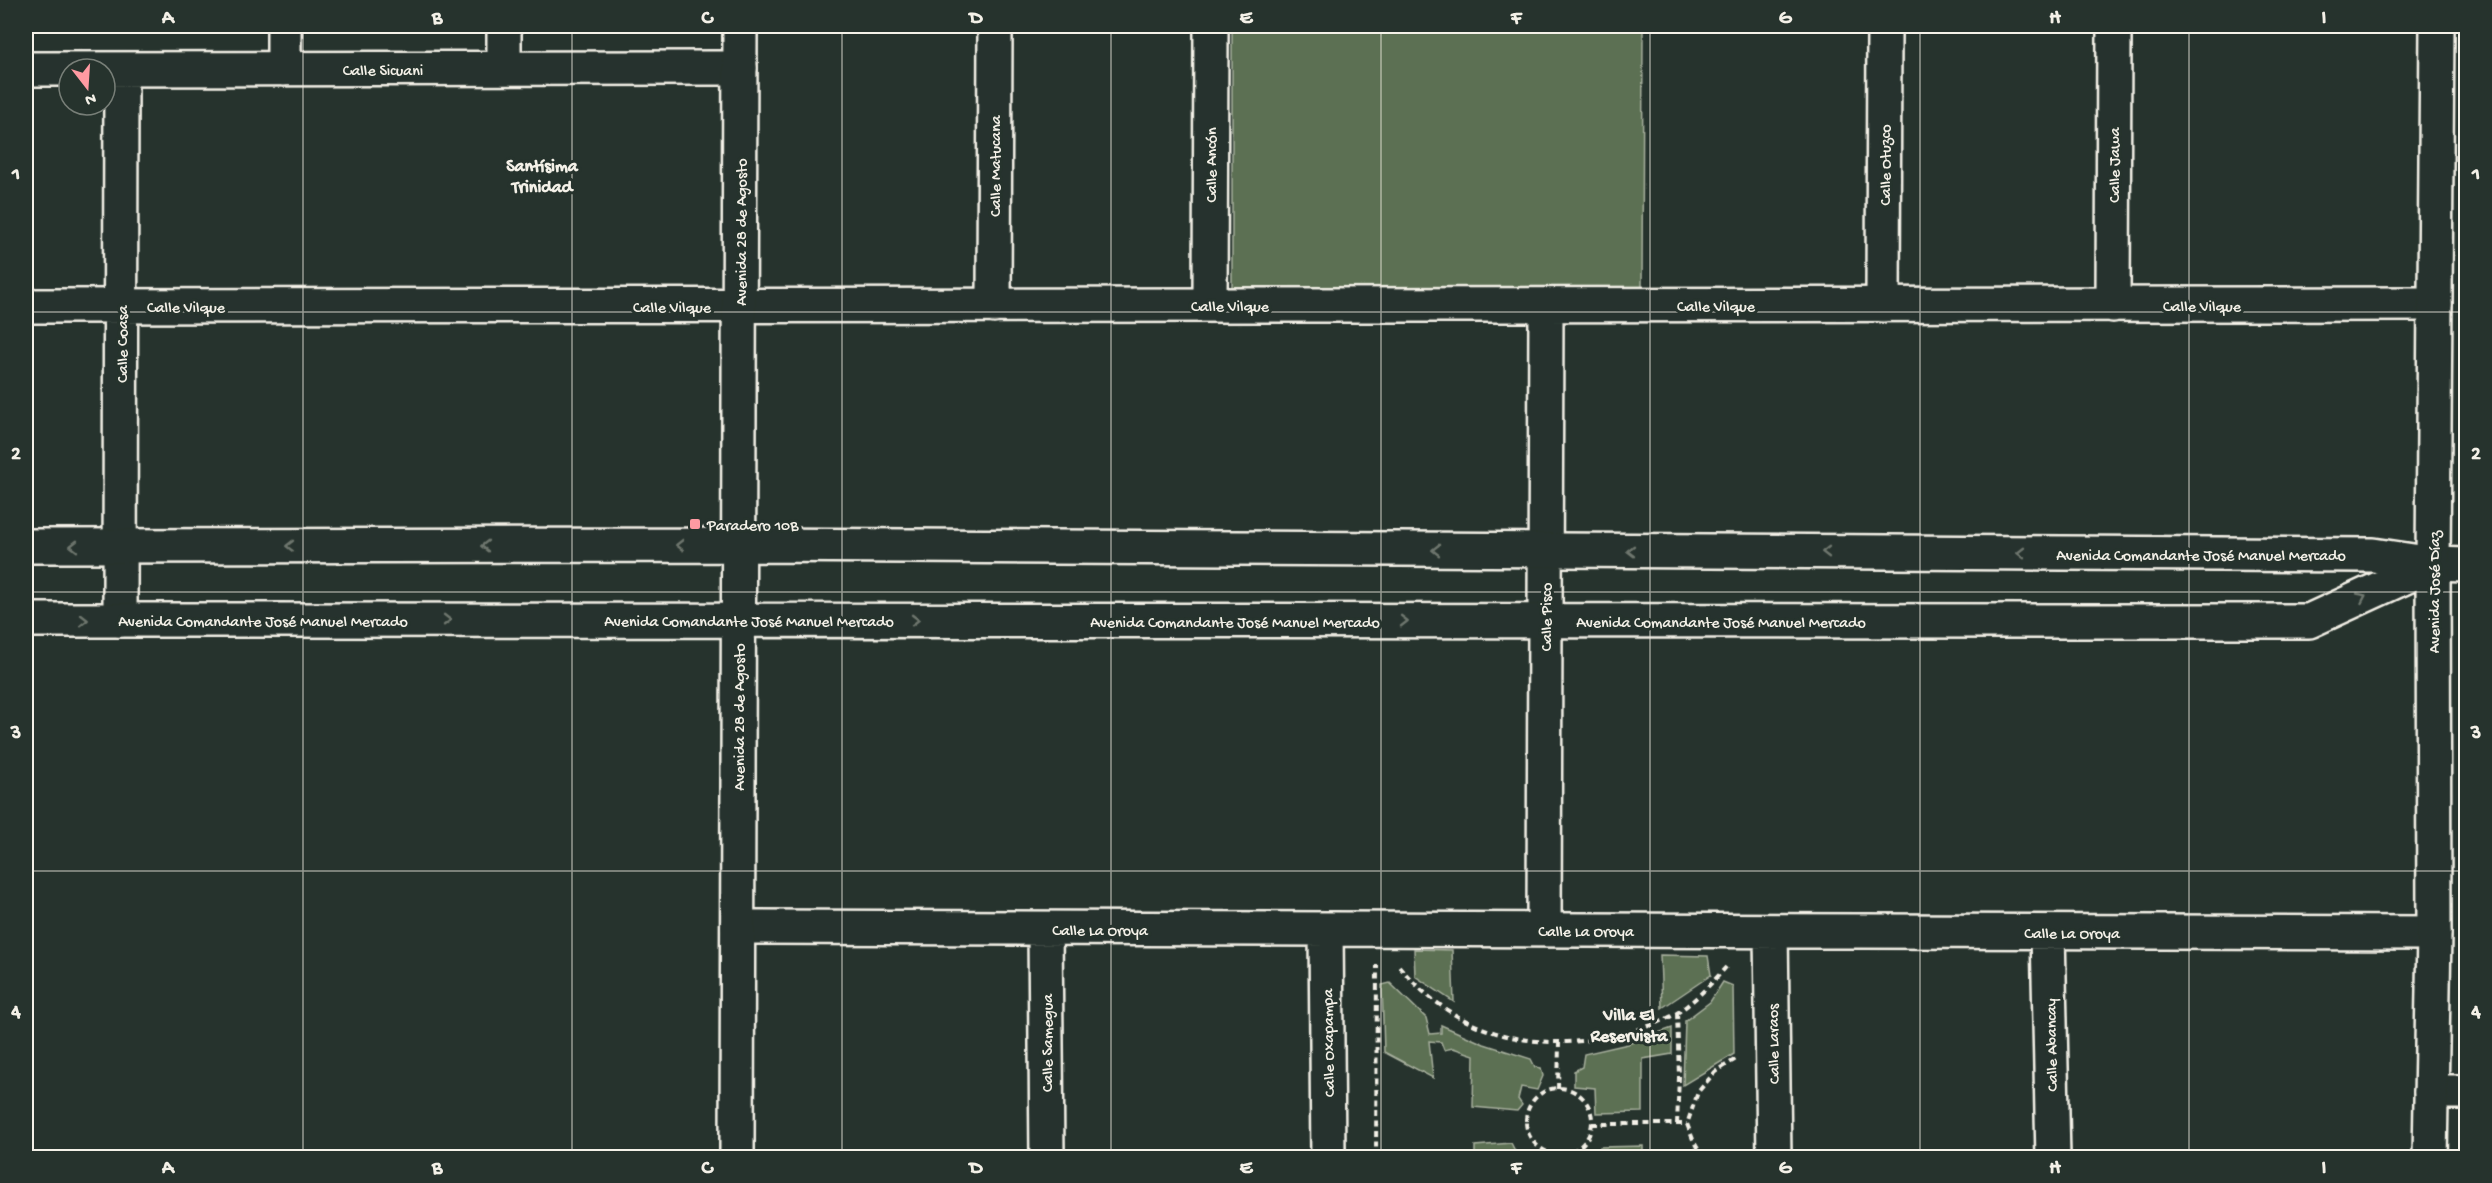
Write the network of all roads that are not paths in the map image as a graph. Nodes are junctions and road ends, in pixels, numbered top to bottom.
1 (284, 26) edge
2 (504, 26) edge
3 (740, 26) edge
4 (994, 26) edge
5 (1211, 26) edge
6 (1884, 26) edge
7 (2114, 26) edge
8 (2437, 26) edge
9 (504, 68) junction
10 (740, 68) junction
11 (26, 69) edge
12 (121, 69) junction
13 (284, 69) junction
14 (2435, 304) junction
15 (1210, 305) junction
16 (1546, 305) junction
17 (1883, 305) junction
18 (2113, 305) junction
19 (26, 306) edge
20 (121, 306) junction
21 (740, 306) junction
22 (994, 306) junction
23 (739, 545) junction
24 (26, 546) edge
25 (120, 546) junction
26 (1545, 550) junction
27 (2433, 564) junction
28 (2466, 565) edge
29 (26, 620) edge
30 (120, 620) junction
31 (738, 620) junction
32 (1545, 621) junction
33 (738, 927) junction
34 (1045, 928) junction
35 (1326, 929) junction
36 (1544, 930) junction
37 (1771, 931) junction
38 (2048, 932) junction
39 (2434, 933) junction
40 (2431, 1092) junction
41 (2466, 1092) edge
42 (737, 1158) edge
43 (1047, 1158) edge
44 (1328, 1158) edge
45 (1774, 1158) edge
46 (2053, 1158) edge
47 (2430, 1158) edge

1 - 13 street
2 - 9 street
3 - 10 street, Avenida 28 de Agosto
4 - 22 street, Calle Matucana
5 - 15 street, Calle Ancón
6 - 17 street, Calle Otuzco
7 - 18 street, Calle Jawa
8 - 14 street, Avenida José Díaz
9 - 10 street, Calle Sicuani
9 - 13 street, Calle Sicuani
10 - 21 street, Avenida 28 de Agosto
11 - 12 street, Calle Sicuani
12 - 13 street, Calle Sicuani
12 - 20 street, Calle Coasa
14 - 18 street, Calle Vilque
14 - 27 street, Avenida José Díaz
15 - 16 street, Calle Vilque
15 - 22 street, Calle Vilque
16 - 17 street, Calle Vilque
16 - 26 street, Calle Pisco
17 - 18 street, Calle Vilque
19 - 20 street, Calle Vilque
20 - 21 street, Calle Vilque
20 - 25 street, Calle Coasa
21 - 22 street, Calle Vilque
21 - 23 street, Avenida 28 de Agosto
23 -> 25 street, Avenida Comandante José Manuel Mercado
26 -> 23 street, Avenida Comandante José Manuel Mercado
23 - 31 street, Avenida 28 de Agosto
25 -> 24 street, Avenida Comandante José Manuel Mercado
25 - 30 street, Calle Coasa
27 -> 26 street, Avenida Comandante José Manuel Mercado
26 - 32 street, Calle Pisco
27 - 28 street, Avenida Comandante José Manuel Mercado
32 -> 27 street, Avenida Comandante José Manuel Mercado
27 - 39 street, Avenida José Díaz
29 -> 30 street, Avenida Comandante José Manuel Mercado
30 -> 31 street, Avenida Comandante José Manuel Mercado
31 -> 32 street, Avenida Comandante José Manuel Mercado
31 - 33 street, Avenida 28 de Agosto
32 - 36 street, Calle Pisco
33 - 34 street, Calle La Oroya
33 - 42 street, Avenida 28 de Agosto
34 - 35 street, Calle La Oroya
34 - 43 street, Calle Samegua
35 - 36 street, Calle La Oroya
35 - 44 street, Calle Oxapampa
36 - 37 street, Calle La Oroya
37 - 38 street, Calle La Oroya
37 - 45 street, Calle Laraos
38 - 39 street, Calle La Oroya
38 - 46 street, Calle Abancay
39 - 40 street, Avenida José Díaz
40 - 41 street
40 - 47 street, Avenida José Díaz

